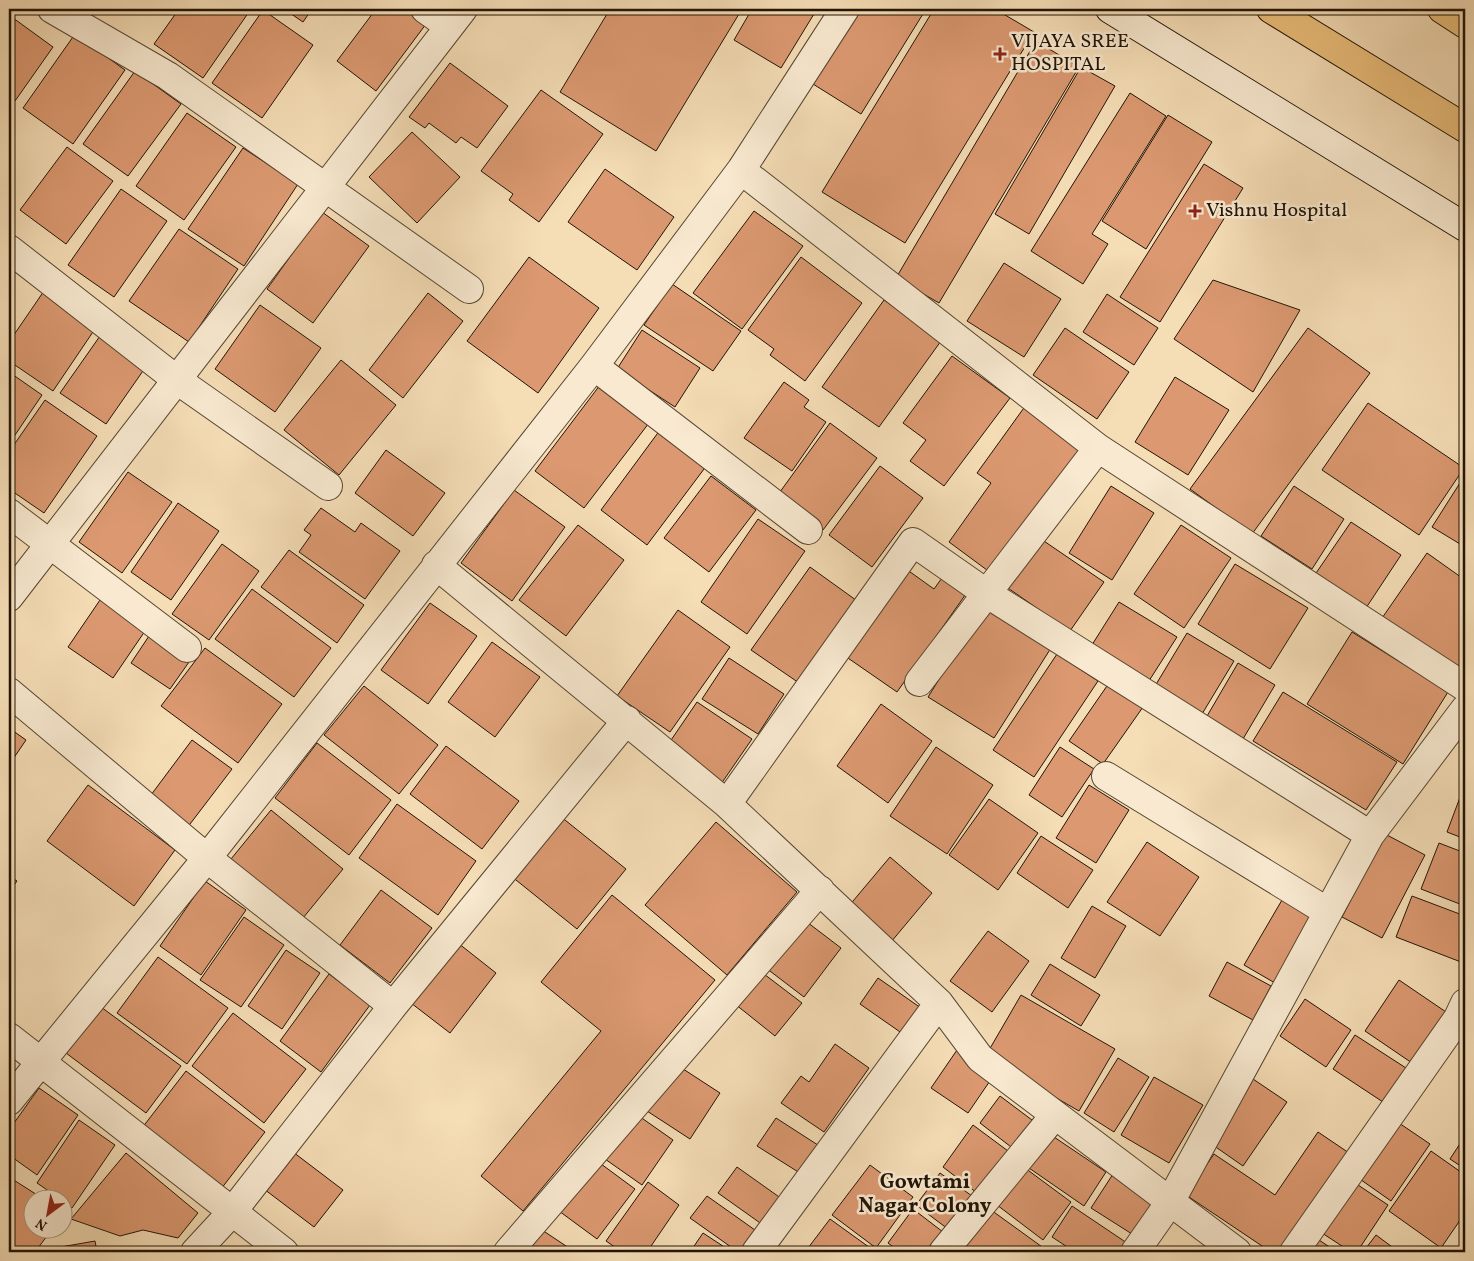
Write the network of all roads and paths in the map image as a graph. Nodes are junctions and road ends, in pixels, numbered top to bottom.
1 (52, 9) edge
2 (425, 9) edge
3 (845, 9) edge
4 (1110, 9) edge
5 (1271, 9) edge
6 (1442, 9) edge
7 (456, 18) edge
8 (1465, 24) edge
9 (1465, 128) edge
10 (741, 170) junction
11 (326, 187) junction
12 (1465, 228) edge
13 (9, 249) edge
14 (469, 289) dead end
15 (594, 366) junction
16 (177, 380) junction
17 (1098, 448) junction
18 (328, 486) dead end
19 (9, 513) edge
20 (808, 530) dead end
21 (50, 544) junction
22 (436, 565) junction
23 (986, 594) junction
24 (9, 597) edge
25 (187, 648) dead end
26 (919, 682) dead end
27 (1465, 688) edge
28 (9, 692) edge
29 (1465, 710) edge
30 (627, 720) junction
31 (1106, 776) dead end
32 (727, 804) junction
33 (1370, 835) junction
34 (207, 858) junction
35 (820, 890) junction
36 (1328, 912) junction
37 (939, 1003) junction
38 (1465, 1003) edge
39 (393, 1006) junction
40 (9, 1037) edge
41 (41, 1062) junction
42 (9, 1101) edge
43 (1054, 1116) junction
44 (1170, 1202) junction
45 (232, 1212) junction
46 (195, 1252) edge
47 (284, 1252) edge
48 (508, 1252) edge
49 (756, 1252) edge
50 (943, 1252) edge
51 (1135, 1252) edge
52 (1237, 1252) edge
53 (1294, 1252) edge

1 - 11 street
2 - 7 street
3 - 10 street
4 - 12 street
5 - 9 highway
6 - 8 highway
7 - 11 street
10 - 15 street
10 - 17 street
11 - 14 street
11 - 16 street
13 - 16 street
15 - 20 street
15 - 22 street
16 - 18 street
16 - 21 street
17 - 23 street
17 - 27 street
19 - 21 street
21 - 24 street
21 - 25 street
22 - 30 street
22 - 34 street
23 - 26 street
23 - 32 street
23 - 33 street
28 - 34 street
29 - 33 street
30 - 32 street
30 - 39 street
31 - 36 street
32 - 35 street
33 - 36 street
34 - 39 street
34 - 41 street
35 - 37 street
35 - 48 street
36 - 44 street
37 - 43 street
37 - 49 street
38 - 53 street
39 - 45 street
40 - 41 street
41 - 42 street
41 - 45 street
43 - 44 street
43 - 50 street
44 - 51 street
44 - 52 street
45 - 46 street
45 - 47 street

